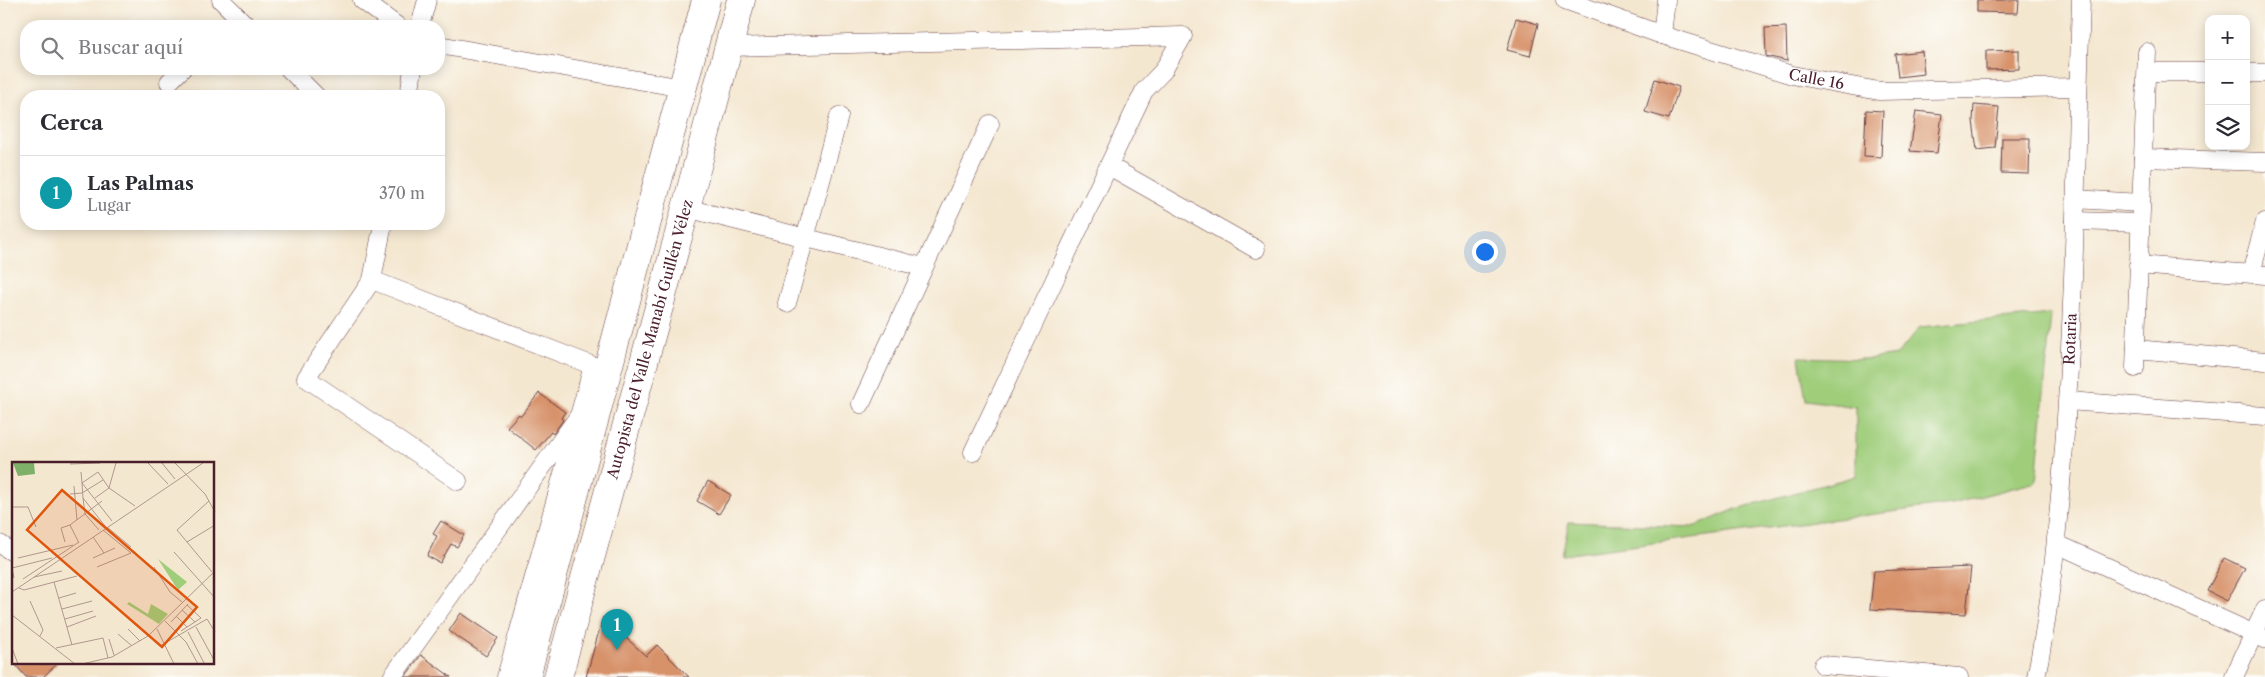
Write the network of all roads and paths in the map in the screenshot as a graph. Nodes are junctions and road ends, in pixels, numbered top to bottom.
1 (221, 0) edge
2 (362, 0) edge
3 (427, 0) edge
4 (706, 0) edge
5 (741, 0) edge
6 (1565, 0) edge
7 (1666, 0) edge
8 (2081, 0) edge
9 (235, 20) edge
10 (389, 20) edge
11 (422, 20) edge
12 (1662, 35) junction
13 (445, 46) edge
14 (728, 47) junction
15 (2147, 52) dead end
16 (2146, 72) junction
17 (2205, 72) edge
18 (2250, 73) edge
19 (2265, 73) edge
20 (176, 75) edge
21 (295, 75) edge
22 (412, 75) edge
23 (169, 82) dead end
24 (2078, 87) junction
25 (683, 88) junction
26 (310, 90) edge
27 (410, 90) edge
28 (839, 116) dead end
29 (990, 124) dead end
30 (2143, 158) junction
31 (2265, 162) edge
32 (1109, 166) junction
33 (2075, 200) junction
34 (2140, 203) junction
35 (686, 208) junction
36 (2075, 221) junction
37 (2265, 222) edge
38 (2140, 223) junction
39 (382, 230) edge
40 (805, 237) junction
41 (1256, 248) dead end
42 (2138, 265) junction
43 (924, 267) junction
44 (2258, 274) edge
45 (372, 280) junction
46 (787, 303) dead end
47 (2136, 349) junction
48 (2265, 361) edge
49 (2135, 368) dead end
50 (601, 375) junction
51 (2068, 401) junction
52 (861, 404) dead end
53 (2265, 416) edge
54 (578, 417) junction
55 (973, 452) dead end
56 (458, 481) dead end
57 (0, 544) edge
58 (2057, 544) junction
59 (12, 552) edge
60 (2265, 610) edge
61 (2259, 637) edge
62 (1824, 665) dead end
63 (392, 677) edge
64 (506, 677) edge
65 (526, 677) edge
66 (558, 677) edge
67 (1959, 677) edge
68 (2036, 677) edge
69 (2234, 677) edge

1 - 9 street
2 - 10 street
3 - 11 street
4 - 25 main road
5 - 14 main road, Autopista del Valle Manabí Guillén Vélez
6 - 12 street, Calle 16
7 - 12 street
8 - 24 street, Rotaria
12 - 24 street, Calle 16
13 - 25 street
14 - 32 street
14 - 35 main road, Autopista del Valle Manabí Guillén Vélez
15 - 16 street
16 - 17 street
16 - 30 street
18 - 19 street
20 - 23 street
21 - 26 street
22 - 27 street
24 - 33 street, Rotaria
25 - 50 main road
28 - 40 street
29 - 43 street
30 - 31 street
30 - 34 street
32 - 41 street
32 - 55 street
33 - 34 street
33 - 36 street, Rotaria
34 - 38 street
35 - 40 street
35 - 66 main road, Autopista del Valle Manabí Guillén Vélez
36 - 38 street
36 - 51 street, Rotaria
37 - 44 street
38 - 42 street
39 - 45 street
40 - 43 street
40 - 46 street
42 - 44 street
42 - 47 street
43 - 52 street
45 - 50 street
45 - 56 street
47 - 48 street
47 - 49 street
50 - 54 street
50 - 54 street
50 - 65 main road
51 - 53 street
51 - 58 street, Rotaria
54 - 63 street
54 - 64 street
57 - 59 street
58 - 61 street
58 - 68 street, Rotaria
60 - 61 street
61 - 69 street
62 - 67 street

